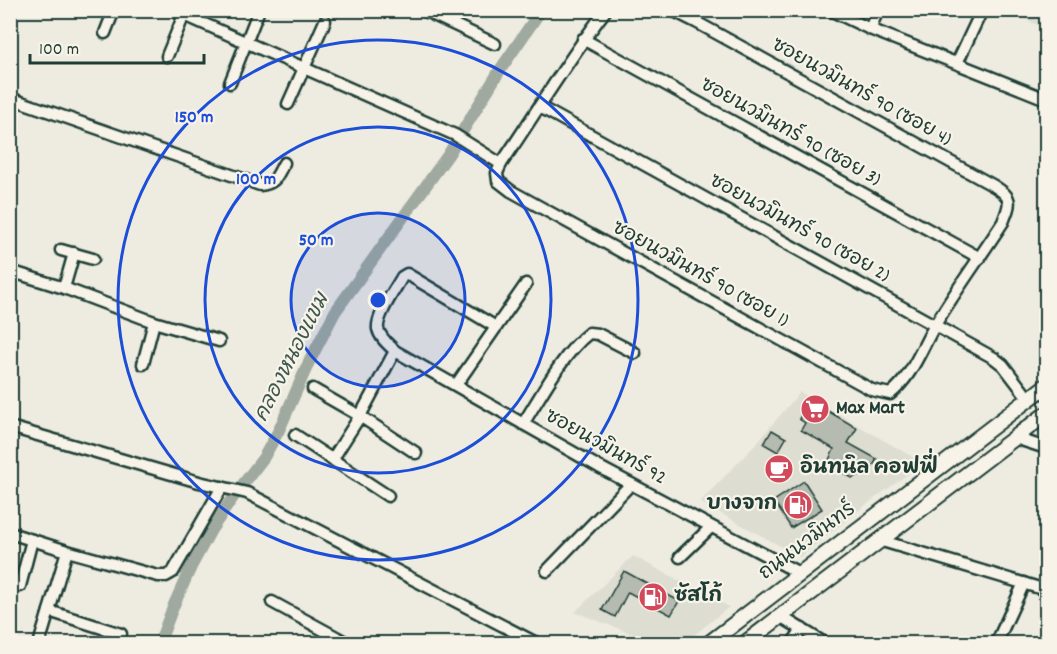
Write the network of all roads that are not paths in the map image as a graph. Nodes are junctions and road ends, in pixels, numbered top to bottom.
1 (114, 10) edge
2 (173, 10) edge
3 (259, 10) edge
4 (423, 10) edge
5 (606, 10) edge
6 (672, 10) edge
7 (830, 10) edge
8 (878, 10) edge
9 (982, 10) edge
10 (185, 13) edge
11 (325, 21) dead end
12 (870, 29) junction
13 (105, 33) dead end
14 (584, 39) junction
15 (246, 43) junction
16 (495, 44) dead end
17 (167, 56) dead end
18 (957, 63) junction
19 (304, 68) junction
20 (230, 83) dead end
21 (10, 98) edge
22 (1047, 99) edge
23 (288, 104) dead end
24 (540, 107) junction
25 (284, 163) dead end
26 (501, 164) junction
27 (61, 250) dead end
28 (74, 253) junction
29 (980, 258) junction
30 (93, 259) dead end
31 (10, 271) edge
32 (526, 284) dead end
33 (64, 288) junction
34 (154, 322) junction
35 (935, 325) junction
36 (496, 327) junction
37 (219, 341) dead end
38 (395, 351) junction
39 (635, 353) dead end
40 (143, 364) dead end
41 (456, 386) junction
42 (1047, 386) edge
43 (313, 389) dead end
44 (1029, 399) junction
45 (1047, 414) edge
46 (360, 416) junction
47 (523, 424) junction
48 (10, 427) edge
49 (295, 435) dead end
50 (1015, 438) junction
51 (1047, 448) edge
52 (416, 453) dead end
53 (332, 460) junction
54 (631, 484) junction
55 (225, 488) junction
56 (388, 496) dead end
57 (711, 527) junction
58 (10, 533) edge
59 (32, 540) junction
60 (879, 540) junction
61 (67, 551) junction
62 (680, 557) dead end
63 (547, 571) dead end
64 (799, 573) junction
65 (1024, 583) junction
66 (20, 586) dead end
67 (1047, 590) edge
68 (272, 602) dead end
69 (49, 611) junction
70 (780, 616) junction
71 (802, 629) junction
72 (121, 634) dead end
73 (39, 644) edge
74 (349, 644) edge
75 (538, 644) edge
76 (708, 644) edge
77 (744, 644) edge
78 (792, 644) edge
79 (826, 644) edge
80 (996, 644) edge

1 - 13 street
2 - 10 street
3 - 15 street
4 - 16 street
5 - 14 street
6 - 29 street, ซอยนวมินทร์ 90 (ซอย 4)
7 - 12 street
8 - 12 street
9 - 18 street
10 - 15 street
10 - 17 street
11 - 19 street
12 - 18 street
14 - 24 street
14 - 29 street, ซอยนวมินทร์ 90 (ซอย 3)
15 - 19 street
15 - 20 street
18 - 22 street
19 - 23 street
19 - 26 street
21 - 25 street
24 - 26 street
24 - 35 street, ซอยนวมินทร์ 90 (ซอย 2)
26 - 35 street, ซอยนวมินทร์ 90 (ซอย 1)
27 - 28 street
28 - 30 street
28 - 33 street
29 - 35 street
31 - 33 street
32 - 36 street
33 - 34 street
34 - 37 street
34 - 40 street
35 - 44 street, ซอยนวมินทร์ 90 (ซอย 2)
36 - 38 street, ซอยนวมินทร์ 92
36 - 41 street
38 - 41 street, ซอยนวมินทร์ 92
38 - 46 street
39 - 47 street
41 - 47 street, ซอยนวมินทร์ 92
42 - 44 main road, ถนนนวมินทร์
43 - 46 street
44 - 64 main road, ถนนนวมินทร์
45 - 50 main road
46 - 52 street
46 - 53 street
47 - 54 street, ซอยนวมินทร์ 92
48 - 55 street
49 - 53 street
50 - 51 street
50 - 60 main road
53 - 56 street
54 - 57 street, ซอยนวมินทร์ 92
54 - 63 street
55 - 61 street
55 - 75 street
57 - 62 street
57 - 64 street, ซอยนวมินทร์ 92
58 - 59 street
59 - 61 street
59 - 66 street
60 - 65 street
60 - 70 main road
61 - 69 street
64 - 76 main road, ถนนนวมินทร์
65 - 67 street
65 - 80 street
68 - 74 street
69 - 72 street
69 - 73 street
70 - 71 street
70 - 77 main road
71 - 78 street
71 - 79 street

